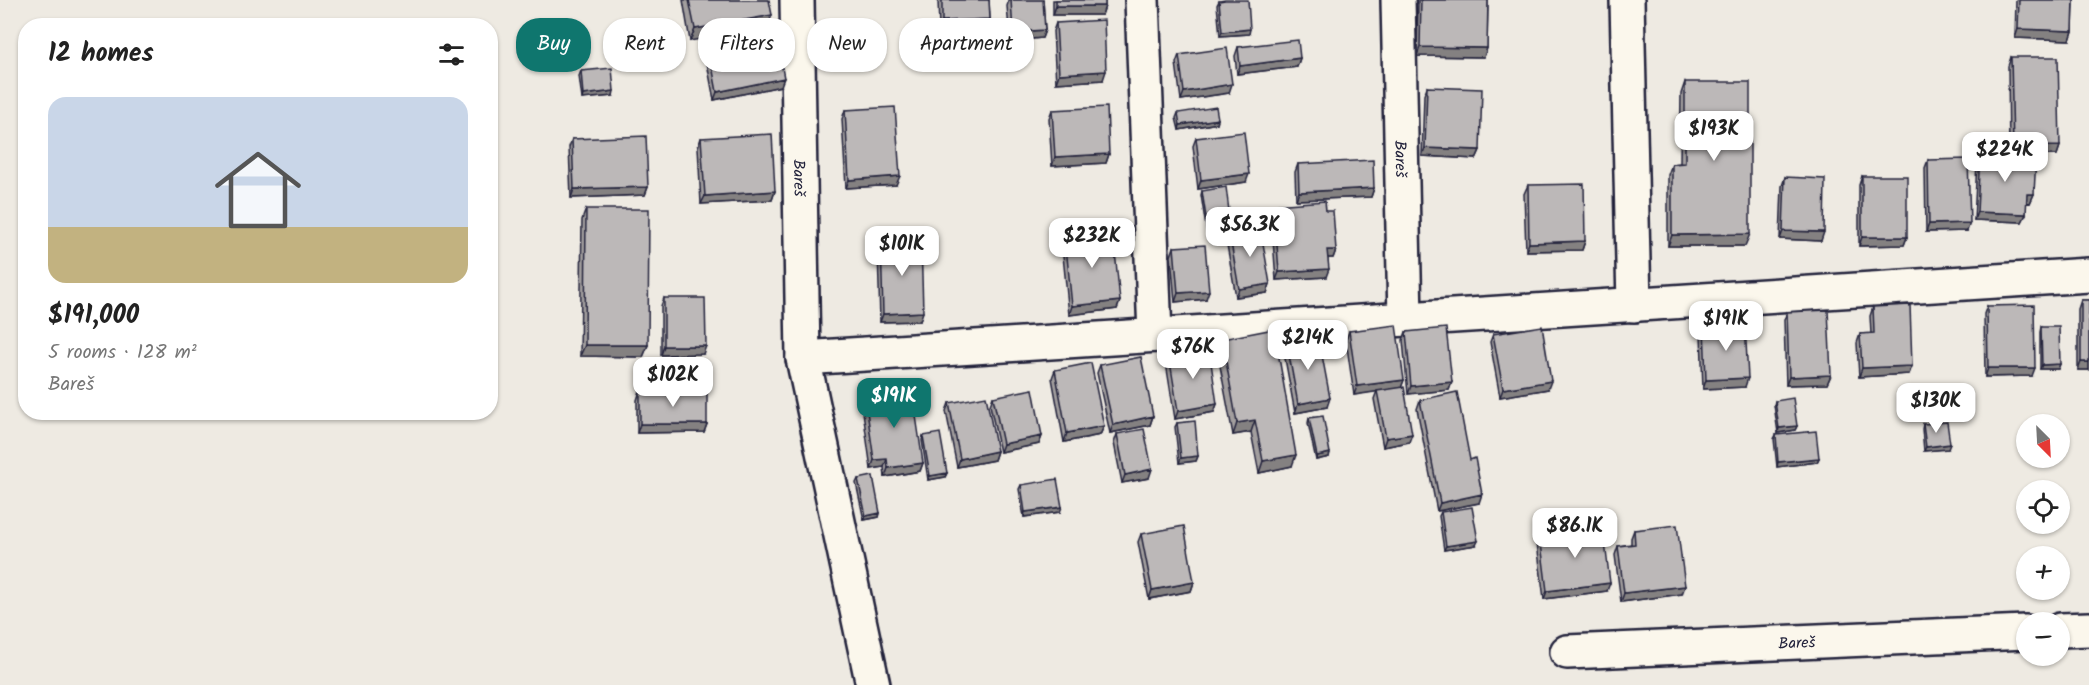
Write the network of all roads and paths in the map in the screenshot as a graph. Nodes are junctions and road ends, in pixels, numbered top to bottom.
1 (797, 0) edge
2 (1142, 0) edge
3 (1398, 0) edge
4 (1627, 0) edge
5 (2089, 275) edge
6 (1634, 304) junction
7 (1406, 319) junction
8 (1155, 335) junction
9 (803, 358) junction
10 (2089, 629) edge
11 (2070, 630) edge
12 (2016, 632) edge
13 (1567, 652) dead end
14 (873, 685) edge

1 - 9 street, Bareš
2 - 8 street
3 - 7 street, Bareš
4 - 6 street
5 - 6 street
6 - 7 street
7 - 8 street
8 - 9 street
9 - 14 street, Bareš
10 - 11 street
12 - 13 street, Bareš

